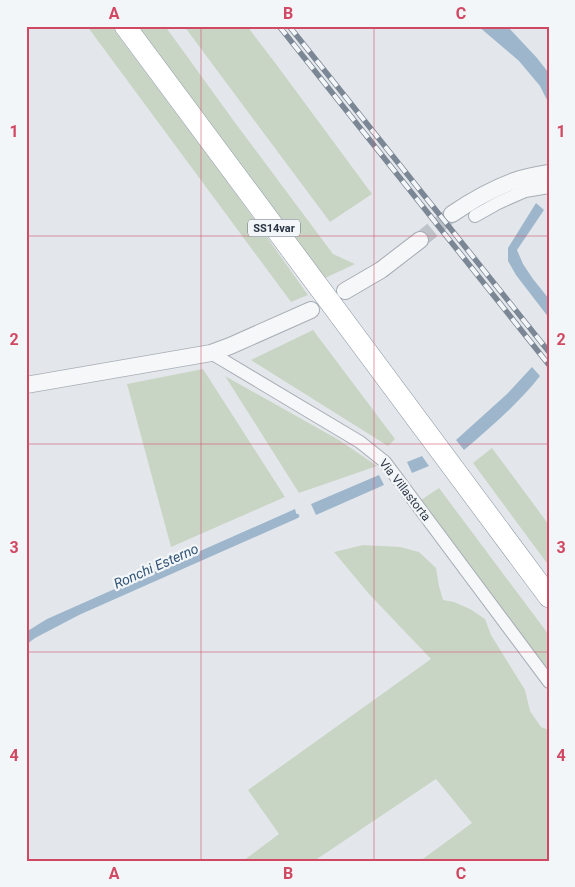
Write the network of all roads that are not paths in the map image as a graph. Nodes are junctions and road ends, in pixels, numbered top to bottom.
1 (125, 26) edge
2 (549, 173) edge
3 (549, 186) edge
4 (452, 214) tunnel mouth
5 (474, 216) dead end
6 (420, 240) tunnel mouth
7 (345, 291) dead end
8 (311, 310) dead end
9 (210, 353) junction
10 (26, 385) edge
11 (549, 597) edge
12 (549, 682) edge

1 - 11 highway, SS14var
2 - 4 street
3 - 5 street
6 - 7 street
8 - 9 street
9 - 10 street
9 - 12 street, Via Villastorta

